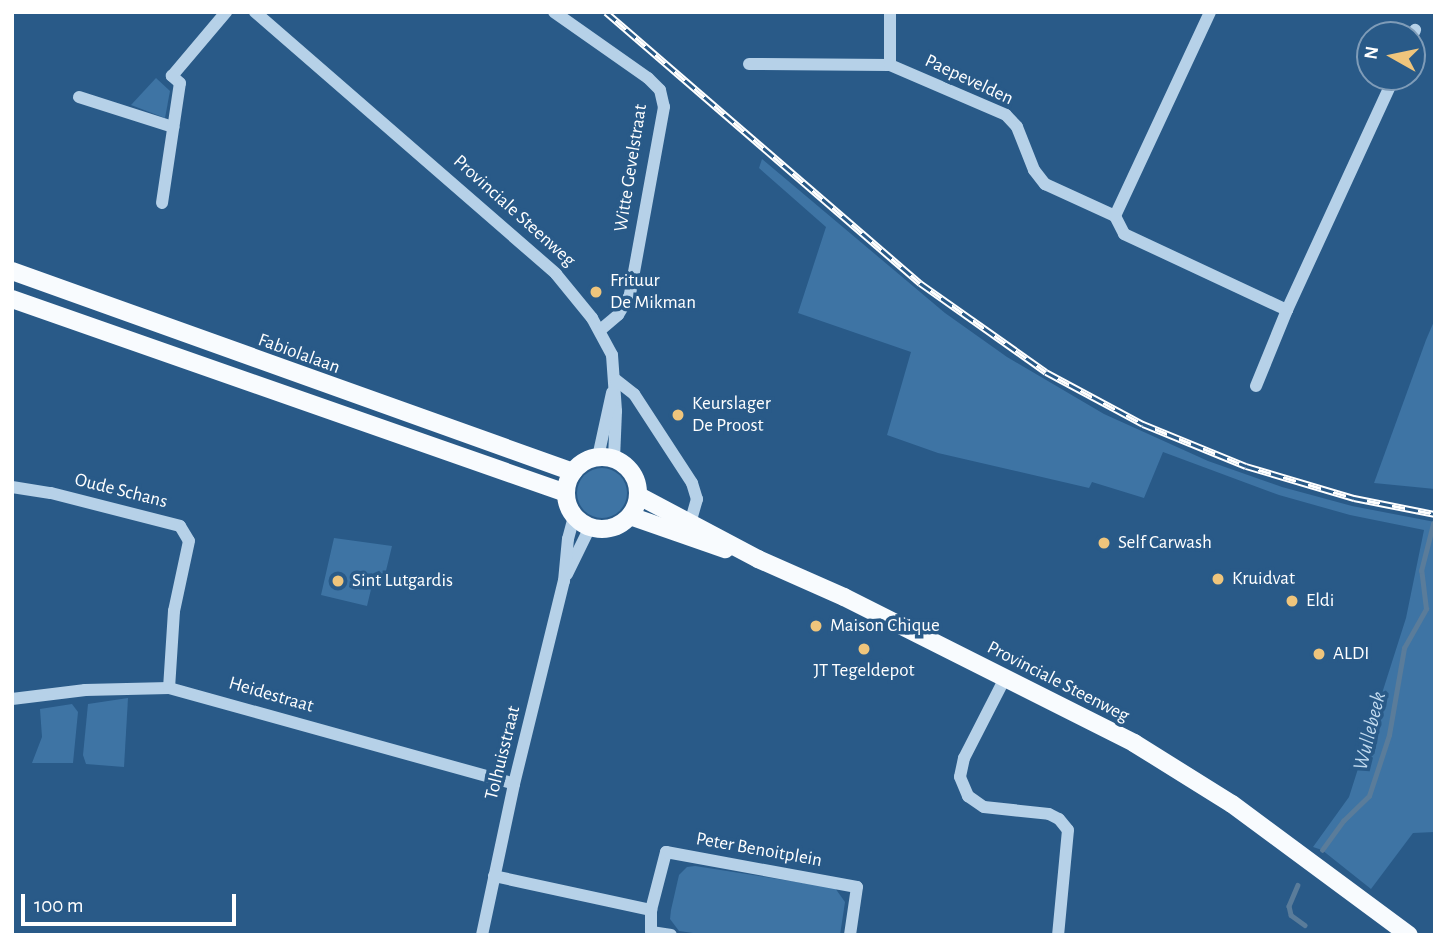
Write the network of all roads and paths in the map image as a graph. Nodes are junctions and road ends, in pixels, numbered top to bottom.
1 (226, 12) edge
2 (255, 12) edge
3 (554, 12) edge
4 (890, 12) edge
5 (1210, 12) edge
6 (749, 64) dead end
7 (890, 65) junction
8 (1388, 91) edge
9 (79, 97) dead end
10 (173, 127) junction
11 (162, 203) dead end
12 (1115, 216) junction
13 (12, 271) edge
14 (12, 299) edge
15 (1287, 310) junction
16 (600, 330) junction
17 (616, 380) junction
18 (1256, 386) dead end
19 (606, 458) junction
20 (573, 472) junction
21 (12, 487) edge
22 (566, 493) junction
23 (639, 496) junction
24 (655, 515) junction
25 (574, 516) junction
26 (631, 516) junction
27 (690, 523) junction
28 (590, 527) junction
29 (758, 559) junction
30 (564, 581) junction
31 (1005, 678) junction
32 (169, 688) junction
33 (12, 699) edge
34 (514, 784) junction
35 (494, 876) junction
36 (651, 910) junction
37 (651, 933) edge
38 (1401, 933) edge
39 (482, 935) edge
40 (671, 935) edge
41 (850, 935) edge
42 (1058, 935) edge

1 - 10 street
2 - 16 street, Provinciale Steenweg
3 - 16 street, Witte Gevelstraat
4 - 7 street
5 - 12 street
6 - 7 street, Paepevelden
7 - 12 street, Paepevelden
8 - 15 street
9 - 10 street
10 - 11 street
12 - 15 street, Paepevelden
13 - 20 main road, Fabiolalaan
14 - 22 main road, Fabiolalaan
15 - 18 street
16 - 17 street, Provinciale Steenweg
17 - 19 street
17 - 27 street
19 - 20 main road
19 - 23 main road
20 - 22 main road
21 - 32 street, Oude Schans
22 - 25 main road
23 - 24 main road
23 - 26 main road
24 - 26 main road
24 - 27 main road, Provinciale Steenweg
24 - 29 main road, Provinciale Steenweg
25 - 28 main road
25 - 30 street, Tolhuisstraat
26 - 28 main road
27 - 29 main road, Provinciale Steenweg
28 - 30 street, Tolhuisstraat
29 - 31 main road, Provinciale Steenweg
30 - 34 street, Tolhuisstraat
31 - 38 main road, Provinciale Steenweg
31 - 42 street
32 - 33 street, Heidestraat
32 - 34 street, Heidestraat
34 - 35 street, Tolhuisstraat
35 - 36 street
35 - 39 street, Tolhuisstraat
36 - 37 street, Peter Benoitplein
36 - 41 street, Peter Benoitplein
37 - 40 street, Peter Benoitplein

